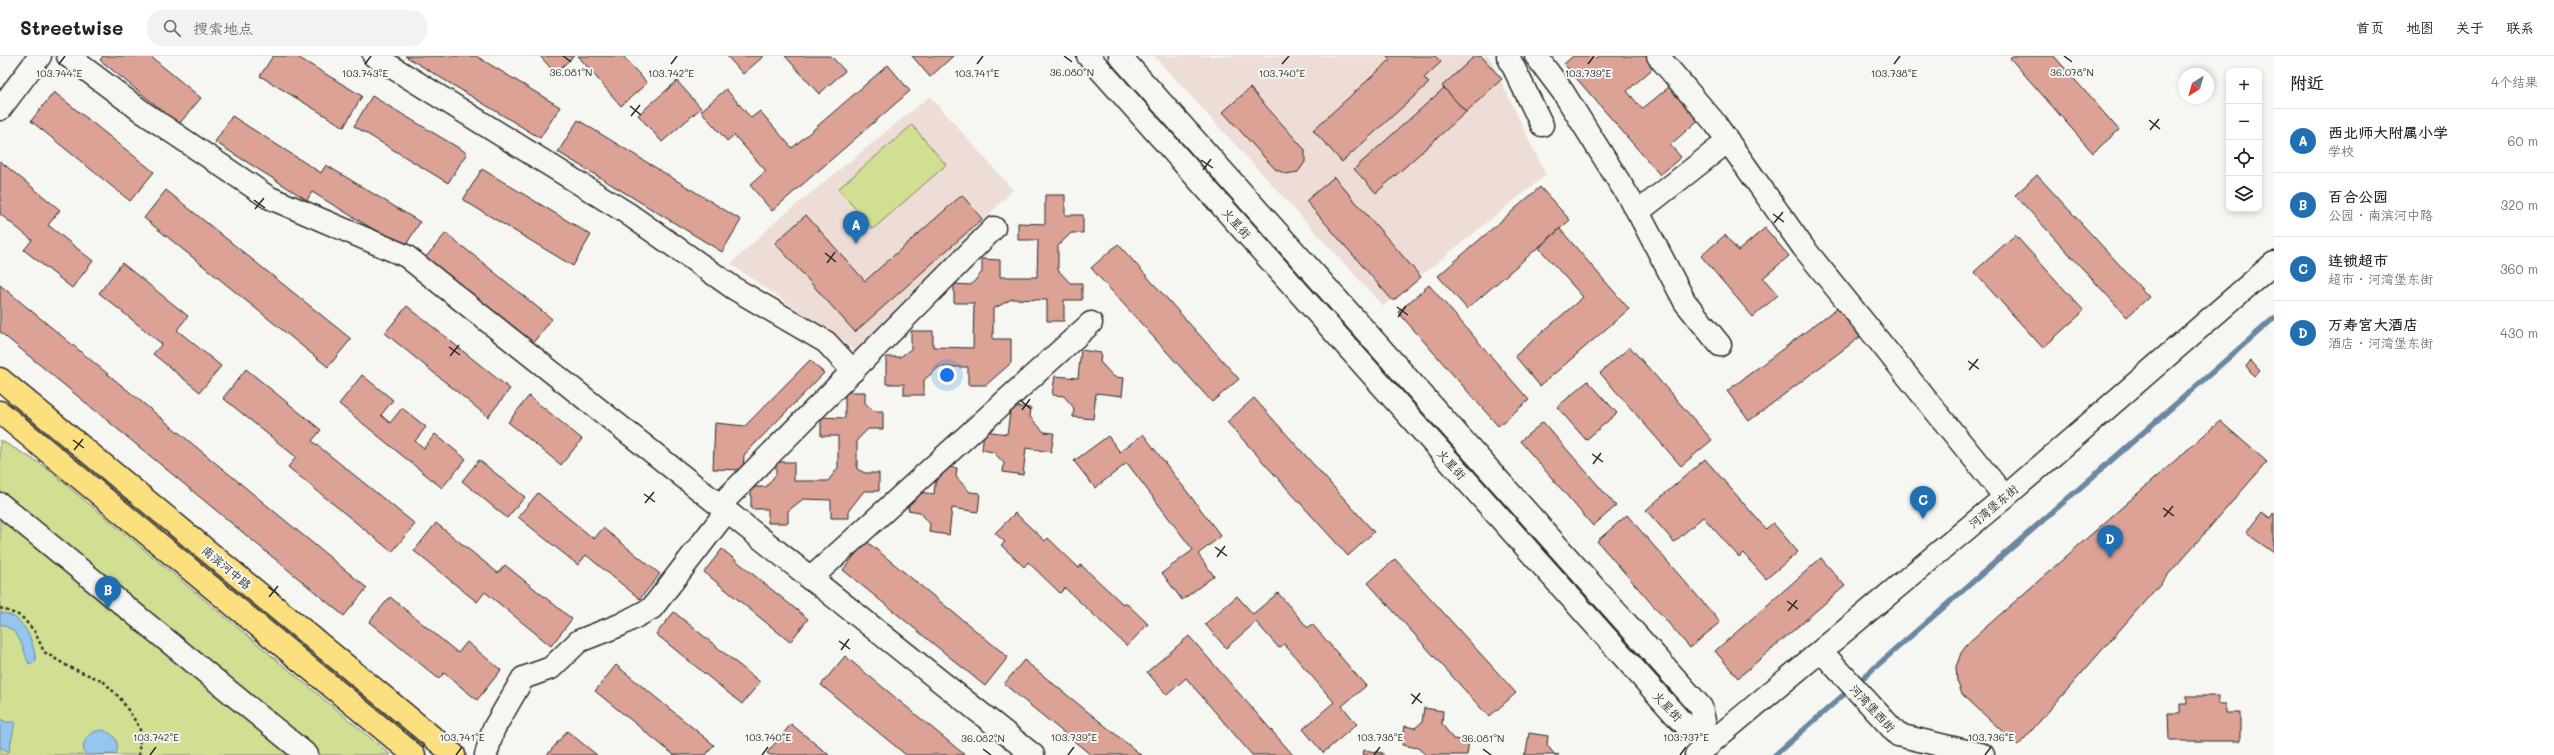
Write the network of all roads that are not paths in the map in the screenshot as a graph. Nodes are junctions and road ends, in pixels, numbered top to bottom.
1 (40, 56) edge
2 (68, 56) edge
3 (374, 56) edge
4 (1088, 56) edge
5 (1120, 56) edge
6 (1508, 56) edge
7 (1536, 56) edge
8 (1658, 56) edge
9 (0, 109) edge
10 (1542, 125) dead end
11 (1728, 142) junction
12 (1638, 212) junction
13 (994, 228) dead end
14 (2274, 264) edge
15 (1091, 323) dead end
16 (1720, 345) dead end
17 (853, 371) junction
18 (0, 379) edge
19 (0, 412) edge
20 (2005, 497) junction
21 (0, 504) edge
22 (723, 509) junction
23 (810, 578) junction
24 (1821, 651) junction
25 (1702, 750) edge
26 (307, 755) edge
27 (414, 755) edge
28 (454, 755) edge
29 (486, 755) edge
30 (1032, 755) edge
31 (1983, 755) edge

1 - 9 street
2 - 22 street
3 - 17 street
4 - 25 street, 火星街
5 - 25 street, 火星街
6 - 10 street
7 - 12 street
8 - 11 street
11 - 12 street
11 - 20 street
12 - 16 street
13 - 17 street
14 - 20 street, 河湾堡东街
15 - 23 street
17 - 22 street
18 - 28 highway, 南滨河中路
19 - 27 highway, 南滨河中路
20 - 24 street, 河湾堡东街
21 - 26 street
22 - 23 street
22 - 29 street
23 - 30 street
24 - 25 street, 河湾堡东街
24 - 31 street, 河湾堡西街

